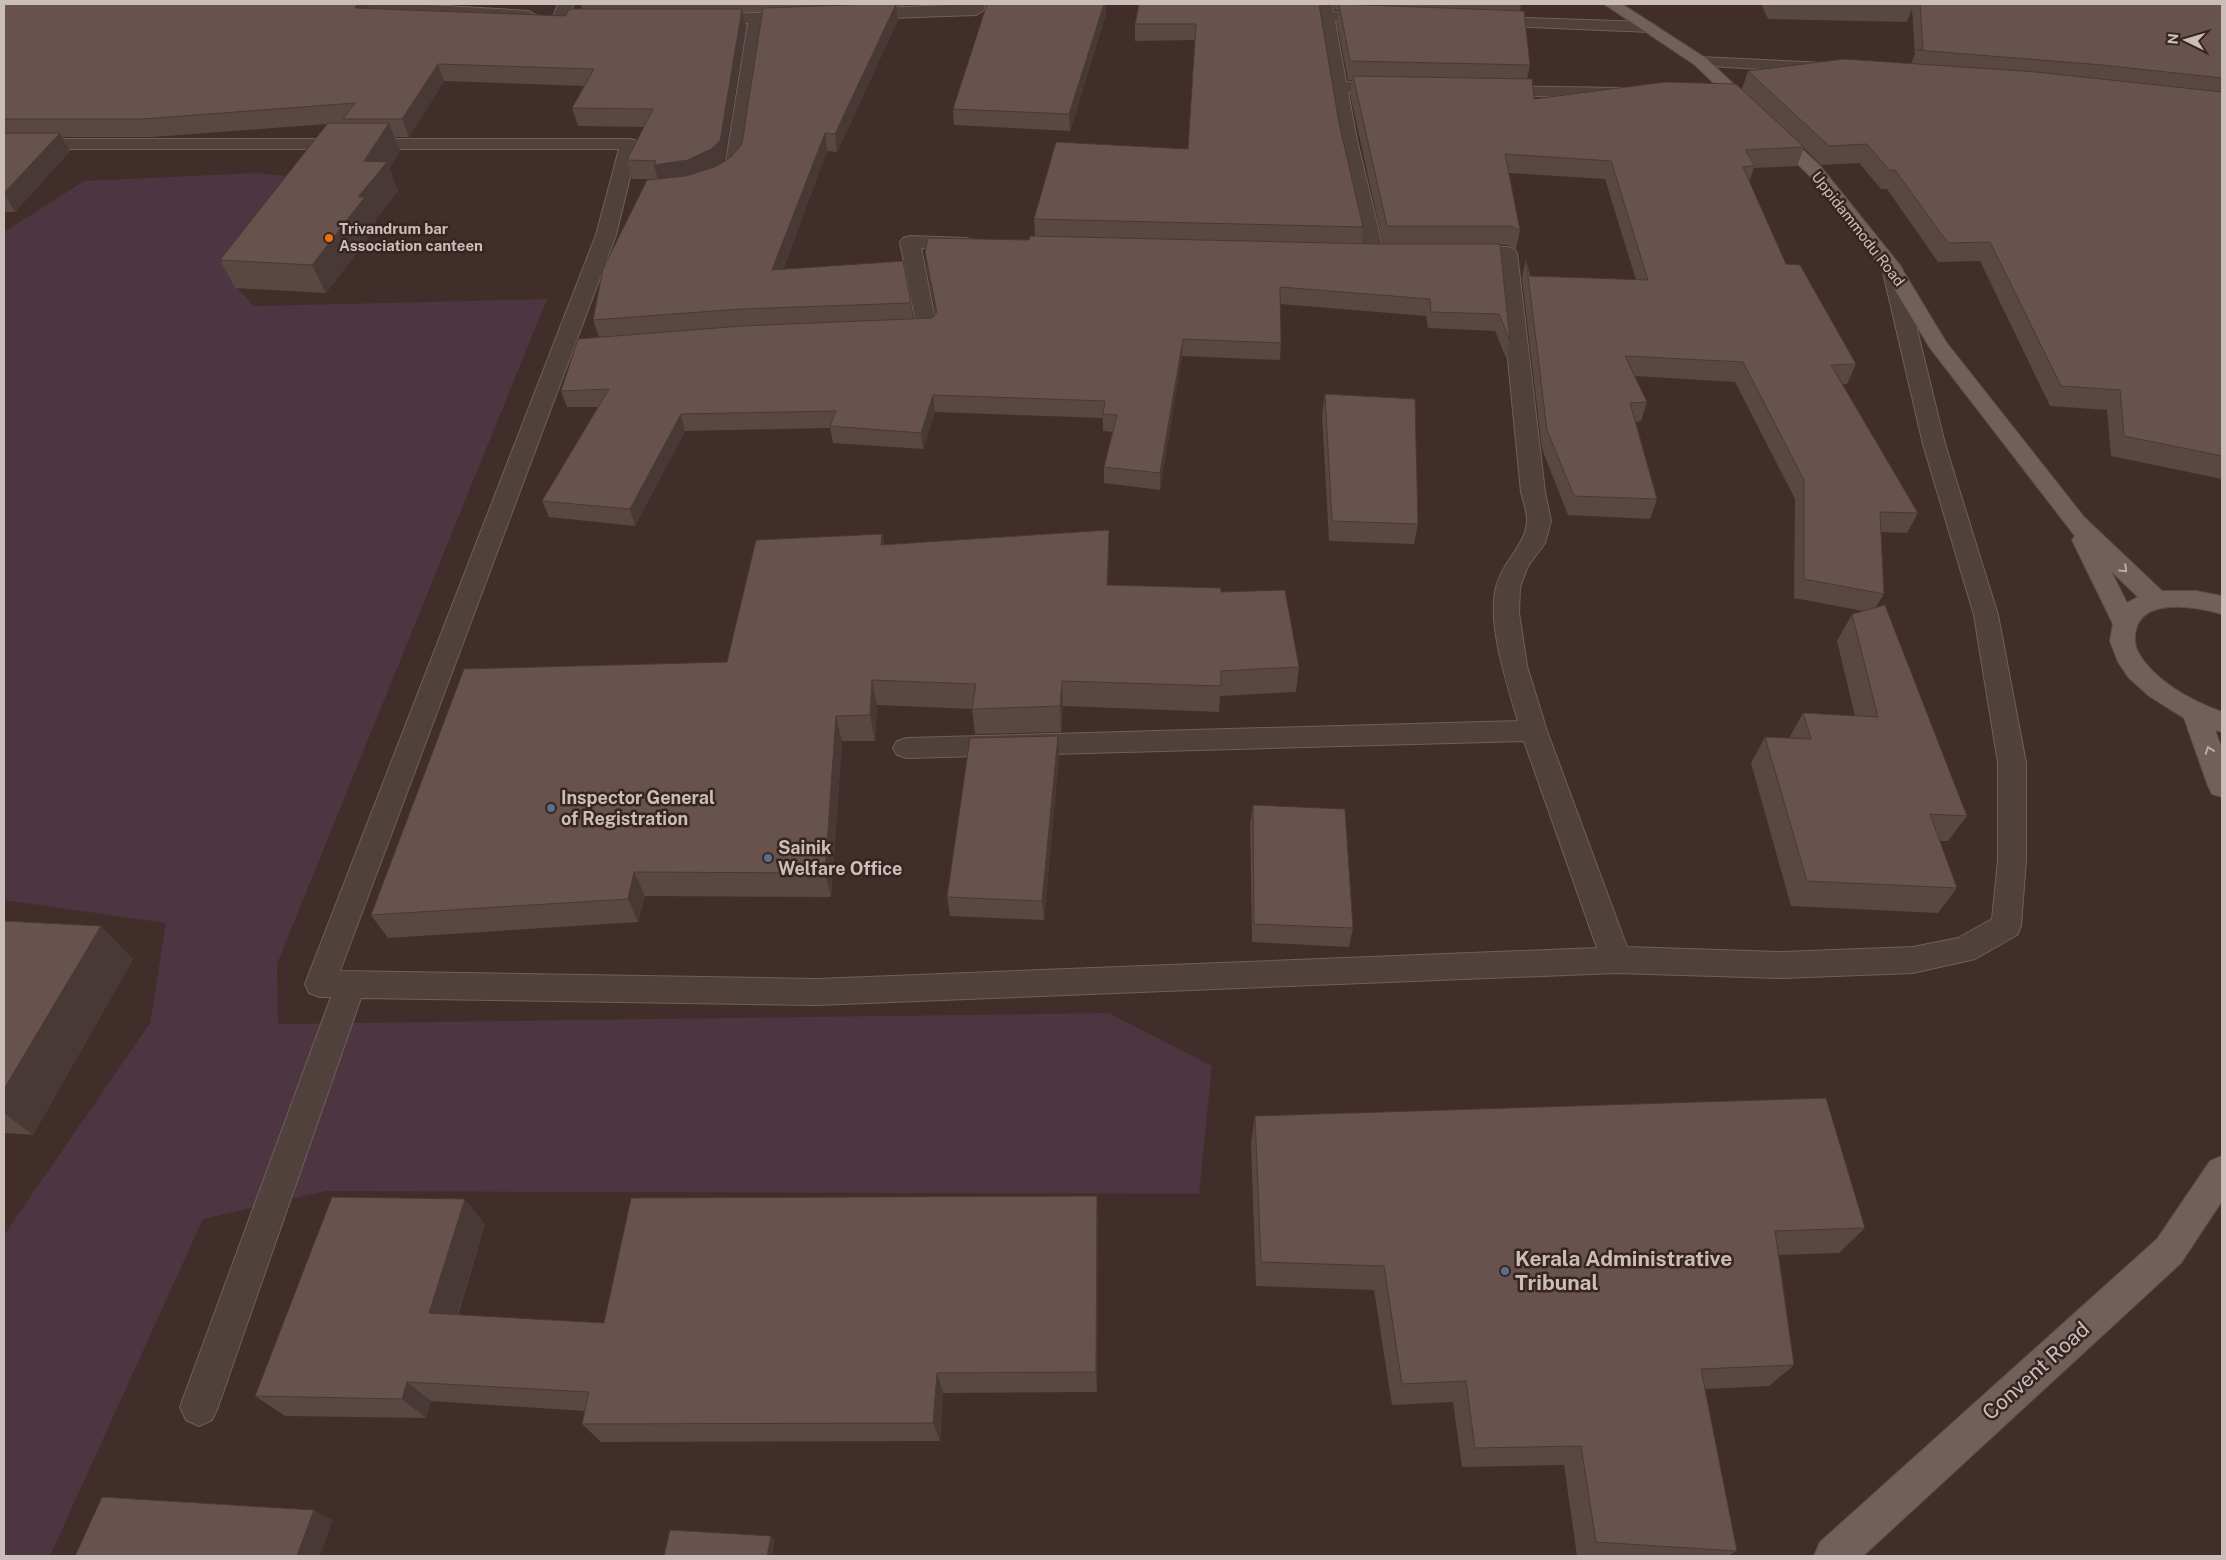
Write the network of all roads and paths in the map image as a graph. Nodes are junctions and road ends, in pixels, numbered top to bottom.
1 (276, 4) edge
2 (566, 4) edge
3 (977, 4) edge
4 (1612, 4) edge
5 (1325, 10) edge
6 (842, 15) edge
7 (814, 16) edge
8 (1394, 18) edge
9 (560, 19) junction
10 (580, 19) edge
11 (688, 19) edge
12 (757, 19) junction
13 (1473, 21) edge
14 (1650, 27) junction
15 (1701, 62) junction
16 (1838, 69) edge
17 (1339, 88) junction
18 (1403, 89) edge
19 (1481, 90) edge
20 (1637, 93) edge
21 (1706, 94) edge
22 (1735, 95) junction
23 (4, 144) edge
24 (705, 183) edge
25 (989, 244) edge
26 (1354, 253) edge
27 (1450, 253) edge
28 (1892, 268) junction
29 (880, 330) edge
30 (2076, 523) junction
31 (2156, 600) junction
32 (2222, 605) edge
33 (2124, 622) junction
34 (2196, 713) junction
35 (2222, 722) edge
36 (1534, 731) junction
37 (907, 748) dead end
38 (2222, 786) edge
39 (1616, 960) junction
40 (351, 984) junction
41 (2222, 1172) edge
42 (199, 1407) dead end
43 (1834, 1556) edge

1 - 9 street
2 - 9 street
3 - 6 street
4 - 14 main road, Uppidammodu Road
5 - 8 street
5 - 17 street
7 - 12 street
9 - 10 street
11 - 12 street
12 - 24 street
13 - 14 street
14 - 15 main road, Uppidammodu Road
15 - 16 street
15 - 22 main road, Uppidammodu Road
17 - 18 street
17 - 26 street
19 - 20 street
21 - 22 street
22 - 28 main road, Uppidammodu Road
23 - 40 street
25 - 29 street
27 - 36 street
28 - 30 main road, Uppidammodu Road
28 - 39 street
30 -> 31 main road
30 - 33 main road
31 - 32 main road
31 - 33 main road
33 - 34 main road
34 - 35 main road
38 -> 34 main road
36 - 37 street
36 - 39 street
39 - 40 street
40 - 42 street
41 - 43 main road, Convent Road

